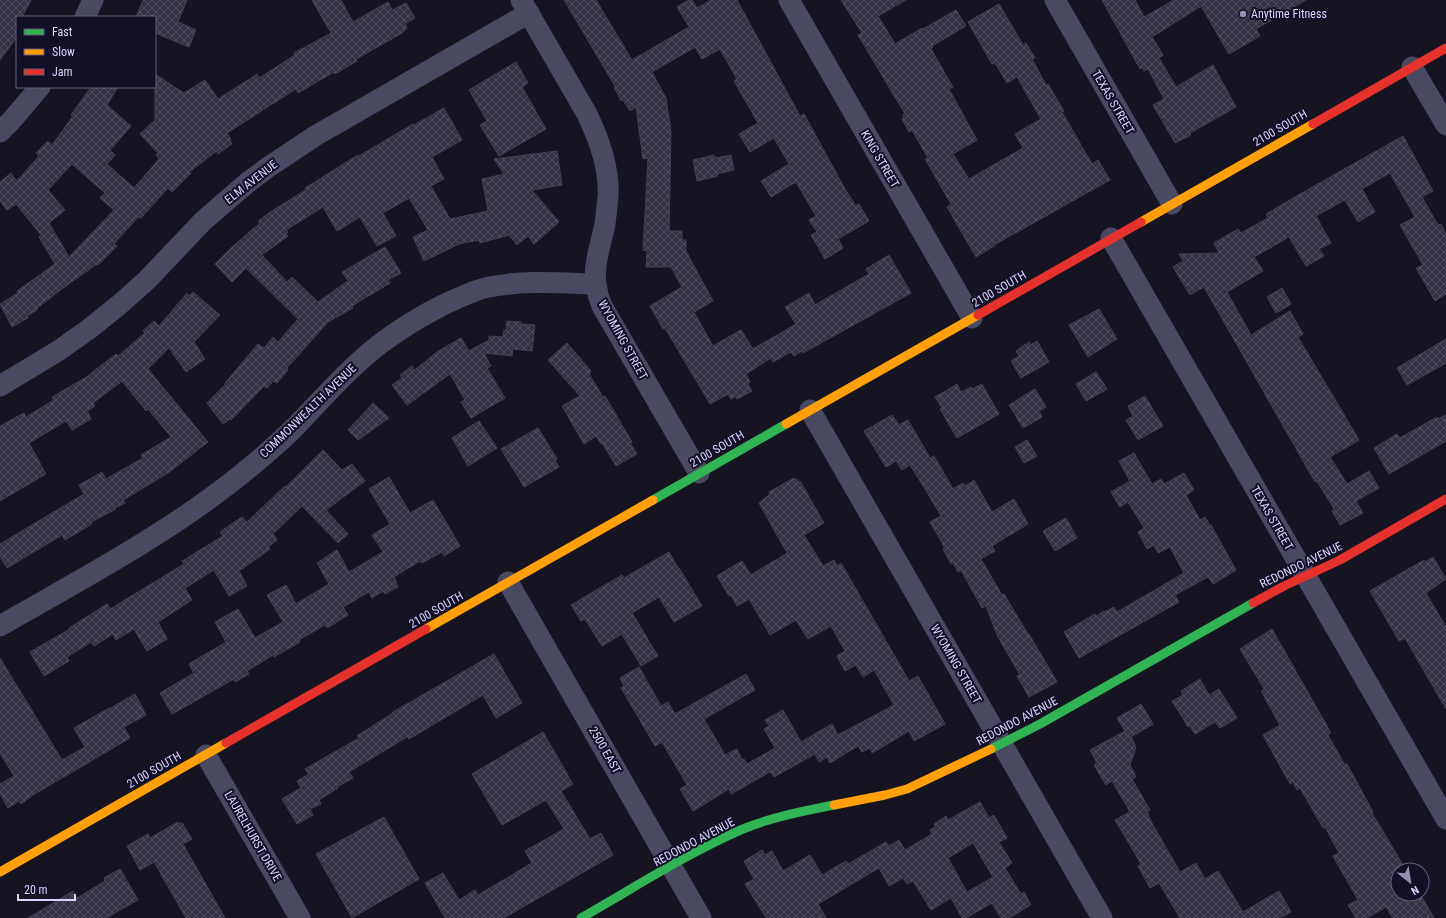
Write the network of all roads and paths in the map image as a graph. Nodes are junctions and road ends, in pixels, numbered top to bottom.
1 (93, 0) edge
2 (789, 0) edge
3 (1055, 0) edge
4 (525, 7) edge
5 (85, 16) edge
6 (1446, 48) edge
7 (1412, 67) junction
8 (39, 88) edge
9 (1446, 125) edge
10 (0, 132) edge
11 (1172, 204) junction
12 (1111, 238) junction
13 (596, 284) junction
14 (972, 318) junction
15 (0, 386) edge
16 (810, 410) junction
17 (699, 473) junction
18 (1446, 499) edge
19 (1306, 576) junction
20 (508, 582) junction
21 (0, 626) edge
22 (1001, 744) junction
23 (206, 755) junction
24 (1446, 819) edge
25 (672, 866) junction
26 (0, 872) edge
27 (300, 918) edge
28 (581, 918) edge
29 (701, 918) edge
30 (1102, 918) edge

1 - 5 street
2 - 14 street, KING STREET
3 - 11 street, TEXAS STREET
4 - 13 street, WYOMING STREET
4 - 15 street, ELM AVENUE
6 - 7 street, 2100 SOUTH
7 - 9 street
7 - 11 street, 2100 SOUTH
8 - 10 street
11 - 12 street, 2100 SOUTH
12 - 14 street, 2100 SOUTH
12 - 19 street, TEXAS STREET
13 - 17 street, WYOMING STREET
13 - 21 street, COMMONWEALTH AVENUE
14 - 16 street, 2100 SOUTH
16 - 17 street, 2100 SOUTH
16 - 22 street, WYOMING STREET
17 - 20 street, 2100 SOUTH
18 - 19 street, REDONDO AVENUE
19 - 22 street, REDONDO AVENUE
19 - 24 street, TEXAS STREET
20 - 23 street, 2100 SOUTH
20 - 25 street, 2500 EAST
22 - 25 street, REDONDO AVENUE
22 - 30 street, WYOMING STREET
23 - 26 street, 2100 SOUTH
23 - 27 street, LAURELHURST DRIVE
25 - 28 street, REDONDO AVENUE
25 - 29 street, 2500 EAST

